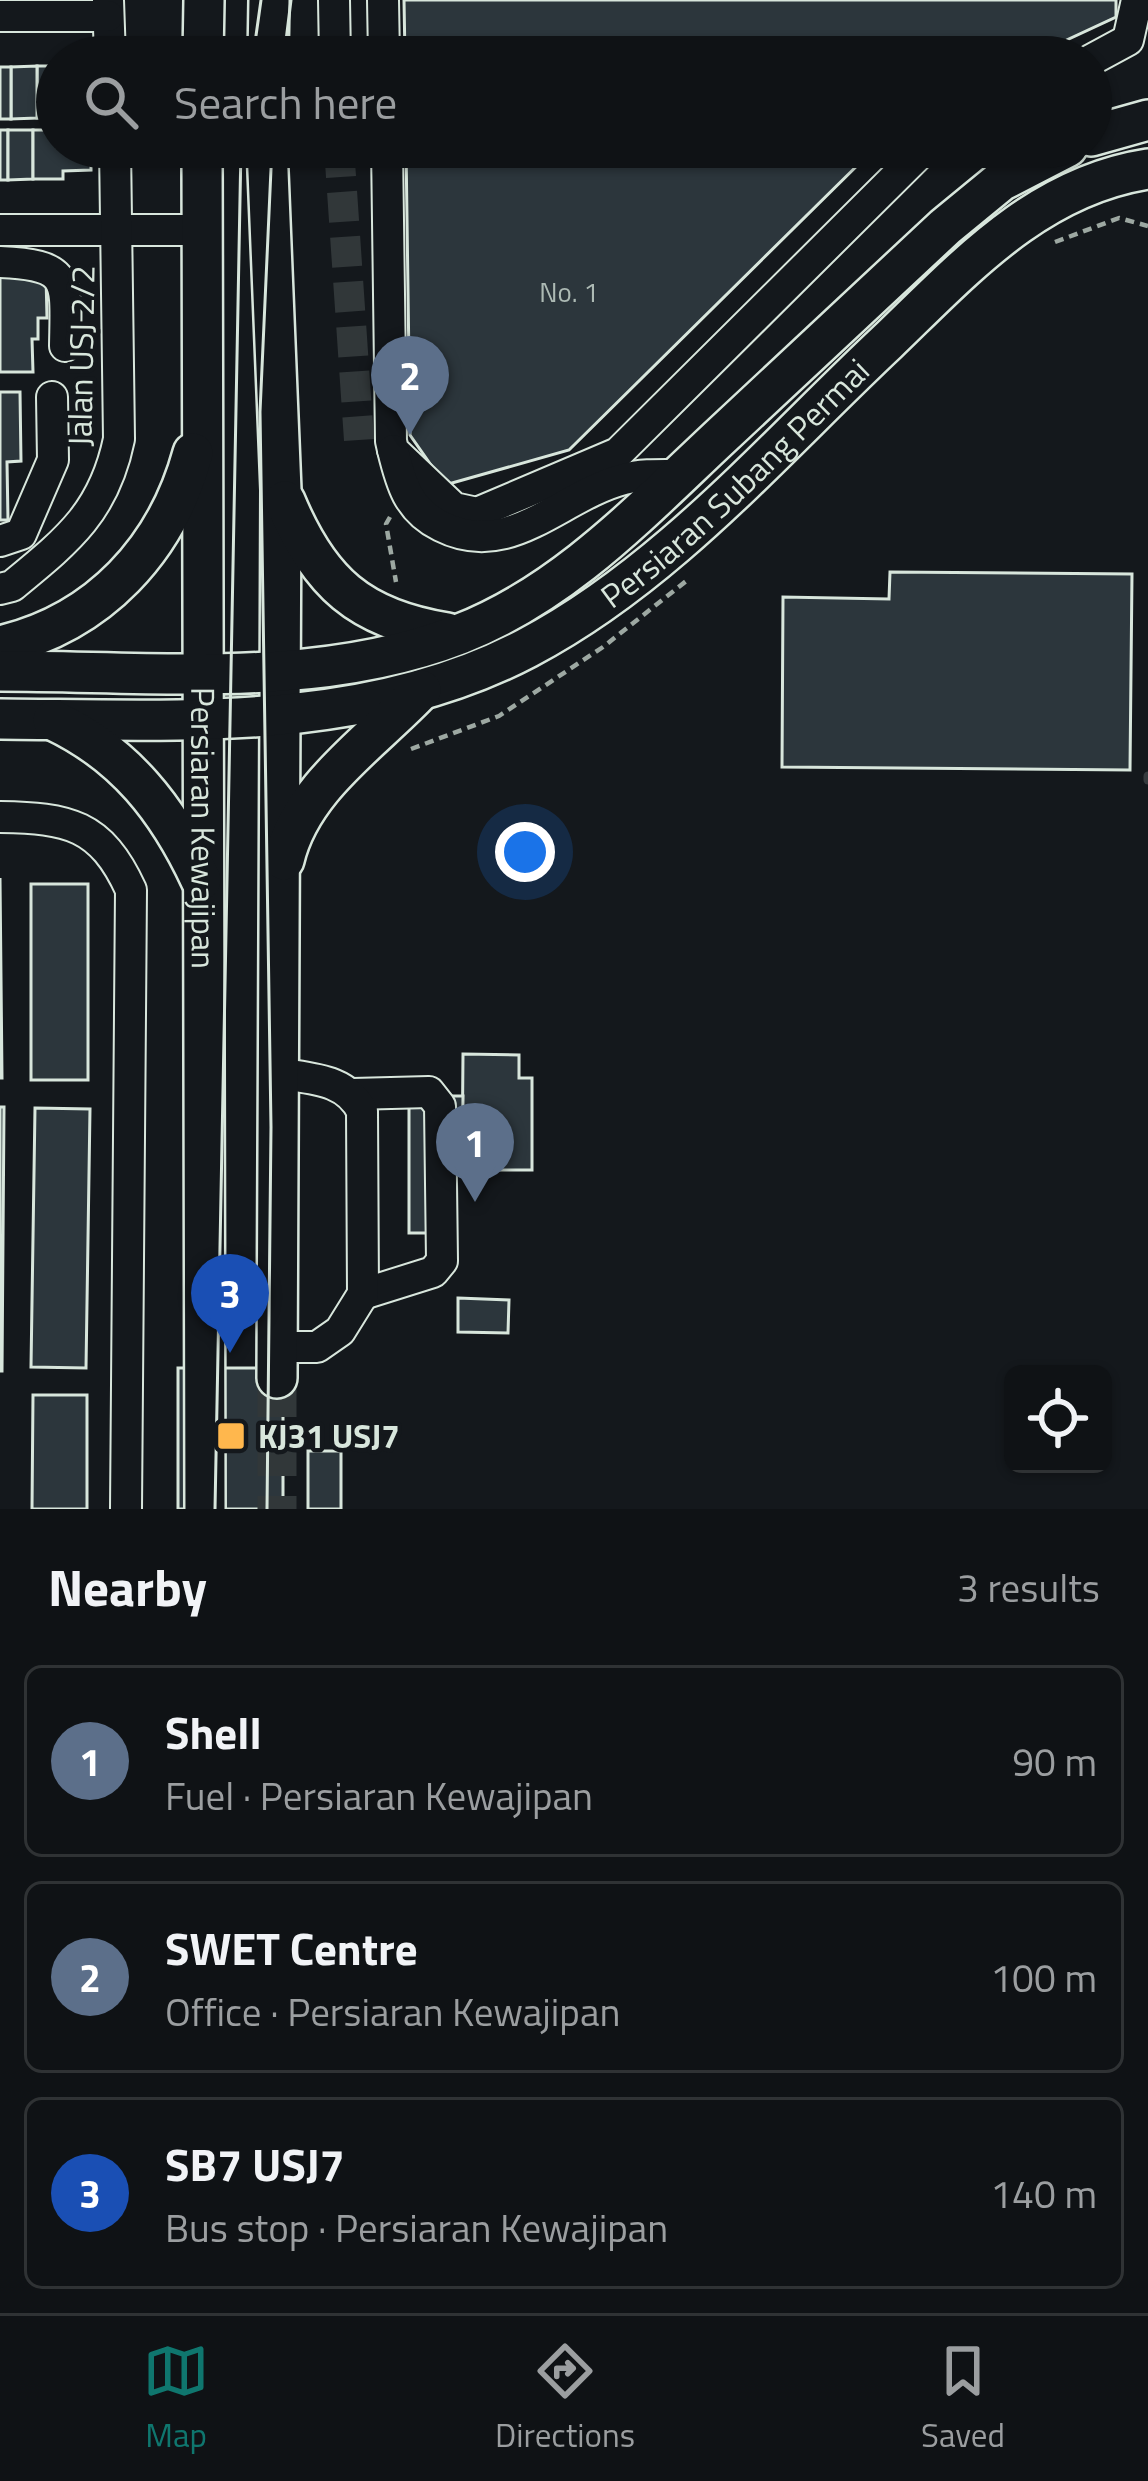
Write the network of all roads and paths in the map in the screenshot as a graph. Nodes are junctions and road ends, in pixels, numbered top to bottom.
1 (204, 0) edge
2 (269, 0) edge
3 (334, 0) edge
4 (383, 0) edge
5 (1136, 0) edge
6 (108, 8) edge
7 (0, 16) edge
8 (203, 36) edge
9 (268, 36) edge
10 (335, 36) edge
11 (384, 36) edge
12 (1112, 49) edge
13 (1148, 109) edge
14 (1117, 128) edge
15 (116, 168) edge
16 (202, 168) edge
17 (268, 168) edge
18 (387, 168) edge
19 (905, 168) edge
20 (1027, 168) edge
21 (1137, 176) edge
22 (0, 230) edge
23 (119, 230) junction
24 (201, 230) junction
25 (0, 262) edge
26 (65, 346) dead end
27 (52, 397) dead end
28 (203, 418) junction
29 (393, 450) junction
30 (680, 475) junction
31 (281, 490) junction
32 (403, 490) junction
33 (0, 541) edge
34 (397, 583) dead end
35 (0, 590) edge
36 (458, 635) junction
37 (0, 646) edge
38 (278, 670) junction
39 (0, 671) edge
40 (205, 671) junction
41 (422, 690) junction
42 (206, 717) junction
43 (278, 718) junction
44 (0, 719) edge
45 (51, 719) junction
46 (0, 817) edge
47 (278, 887) junction
48 (206, 890) junction
49 (278, 1073) junction
50 (353, 1094) junction
51 (363, 1294) junction
52 (277, 1363) joint
53 (126, 1509) edge
54 (205, 1509) edge

1 - 8 main road
2 - 9 main road
3 - 10 street
4 - 11 street
5 - 12 street
6 - 7 street
13 - 14 main road
15 - 23 street, Jalan USJ 2/2
16 - 24 main road, Persiaran Kewajipan
17 - 31 main road
18 - 29 street
19 - 29 street
20 - 30 main road, Persiaran Subang Permai
21 - 41 main road, Persiaran Subang Permai
22 - 23 street
23 - 24 street
23 - 35 street, Jalan USJ 2/2
24 - 28 main road, Persiaran Kewajipan
25 - 26 street
27 - 33 street
28 - 37 main road
28 - 40 main road, Persiaran Kewajipan
29 - 32 street
30 - 32 street
30 - 36 main road, Persiaran Subang Permai
31 - 36 main road
31 - 38 main road
32 - 34 path
36 - 38 main road, Persiaran Subang Permai
38 - 40 main road, Persiaran Subang Permai
38 - 43 main road
39 - 40 main road, Persiaran Subang Permai
40 - 42 main road, Persiaran Kewajipan
41 - 43 main road, Persiaran Subang Permai
41 - 47 main road
42 - 43 main road, Persiaran Subang Permai
42 - 45 main road, Persiaran Subang Permai
42 - 48 main road, Persiaran Kewajipan
43 - 47 main road
44 - 45 main road, Persiaran Subang Permai
45 - 48 main road
46 - 53 street
47 - 49 main road
48 - 54 main road, Persiaran Kewajipan
49 - 50 street
49 - 52 main road
50 - 51 street
50 - 51 street
51 - 52 street

